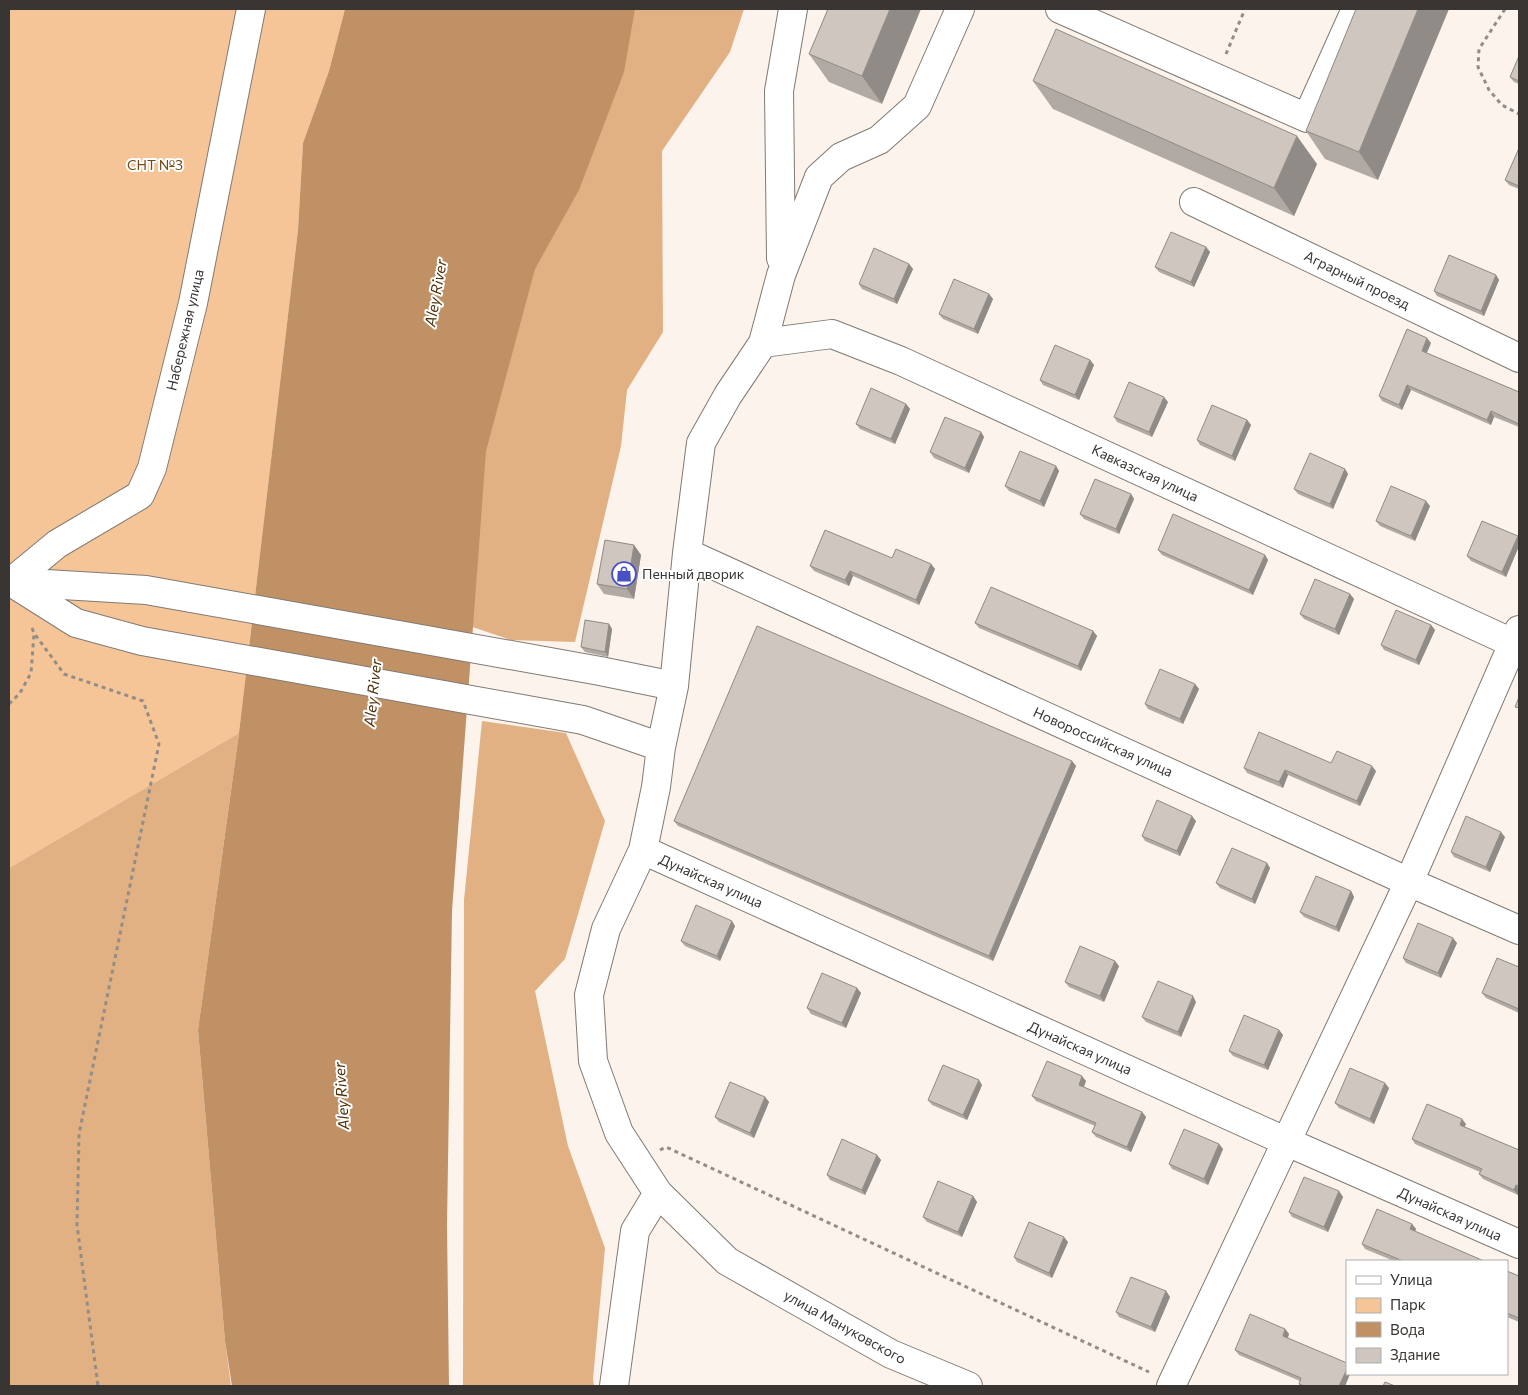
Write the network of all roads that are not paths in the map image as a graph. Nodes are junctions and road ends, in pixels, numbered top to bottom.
1 (251, 9) edge
2 (793, 9) edge
3 (960, 9) edge
4 (1060, 9) edge
5 (1356, 9) edge
6 (1194, 202) dead end
7 (781, 275) junction
8 (763, 343) junction
9 (1519, 358) edge
10 (687, 553) junction
11 (10, 582) edge
12 (1517, 640) edge
13 (674, 686) junction
14 (661, 747) junction
15 (643, 850) junction
16 (1409, 882) junction
17 (1519, 930) edge
18 (1285, 1141) junction
19 (658, 1193) junction
20 (1519, 1244) edge
21 (1171, 1385) edge
22 (614, 1386) edge
23 (968, 1386) edge

1 - 11 street, Набережная улица
2 - 7 street
3 - 7 street
4 - 5 street
6 - 9 street, Аграрный проезд
7 - 8 street, улица Мануковского
8 - 10 street, улица Мануковского
8 - 12 street, Кавказская улица
10 - 13 street, улица Мануковского
10 - 16 street, Новороссийская улица
11 - 13 street
11 - 14 street
12 - 16 street
13 - 14 street, улица Мануковского
14 - 15 street, улица Мануковского
15 - 18 street, Дунайская улица
15 - 19 street, улица Мануковского
16 - 17 street, Новороссийская улица
16 - 18 street
18 - 20 street, Дунайская улица
18 - 21 street
19 - 22 street
19 - 23 street, улица Мануковского

